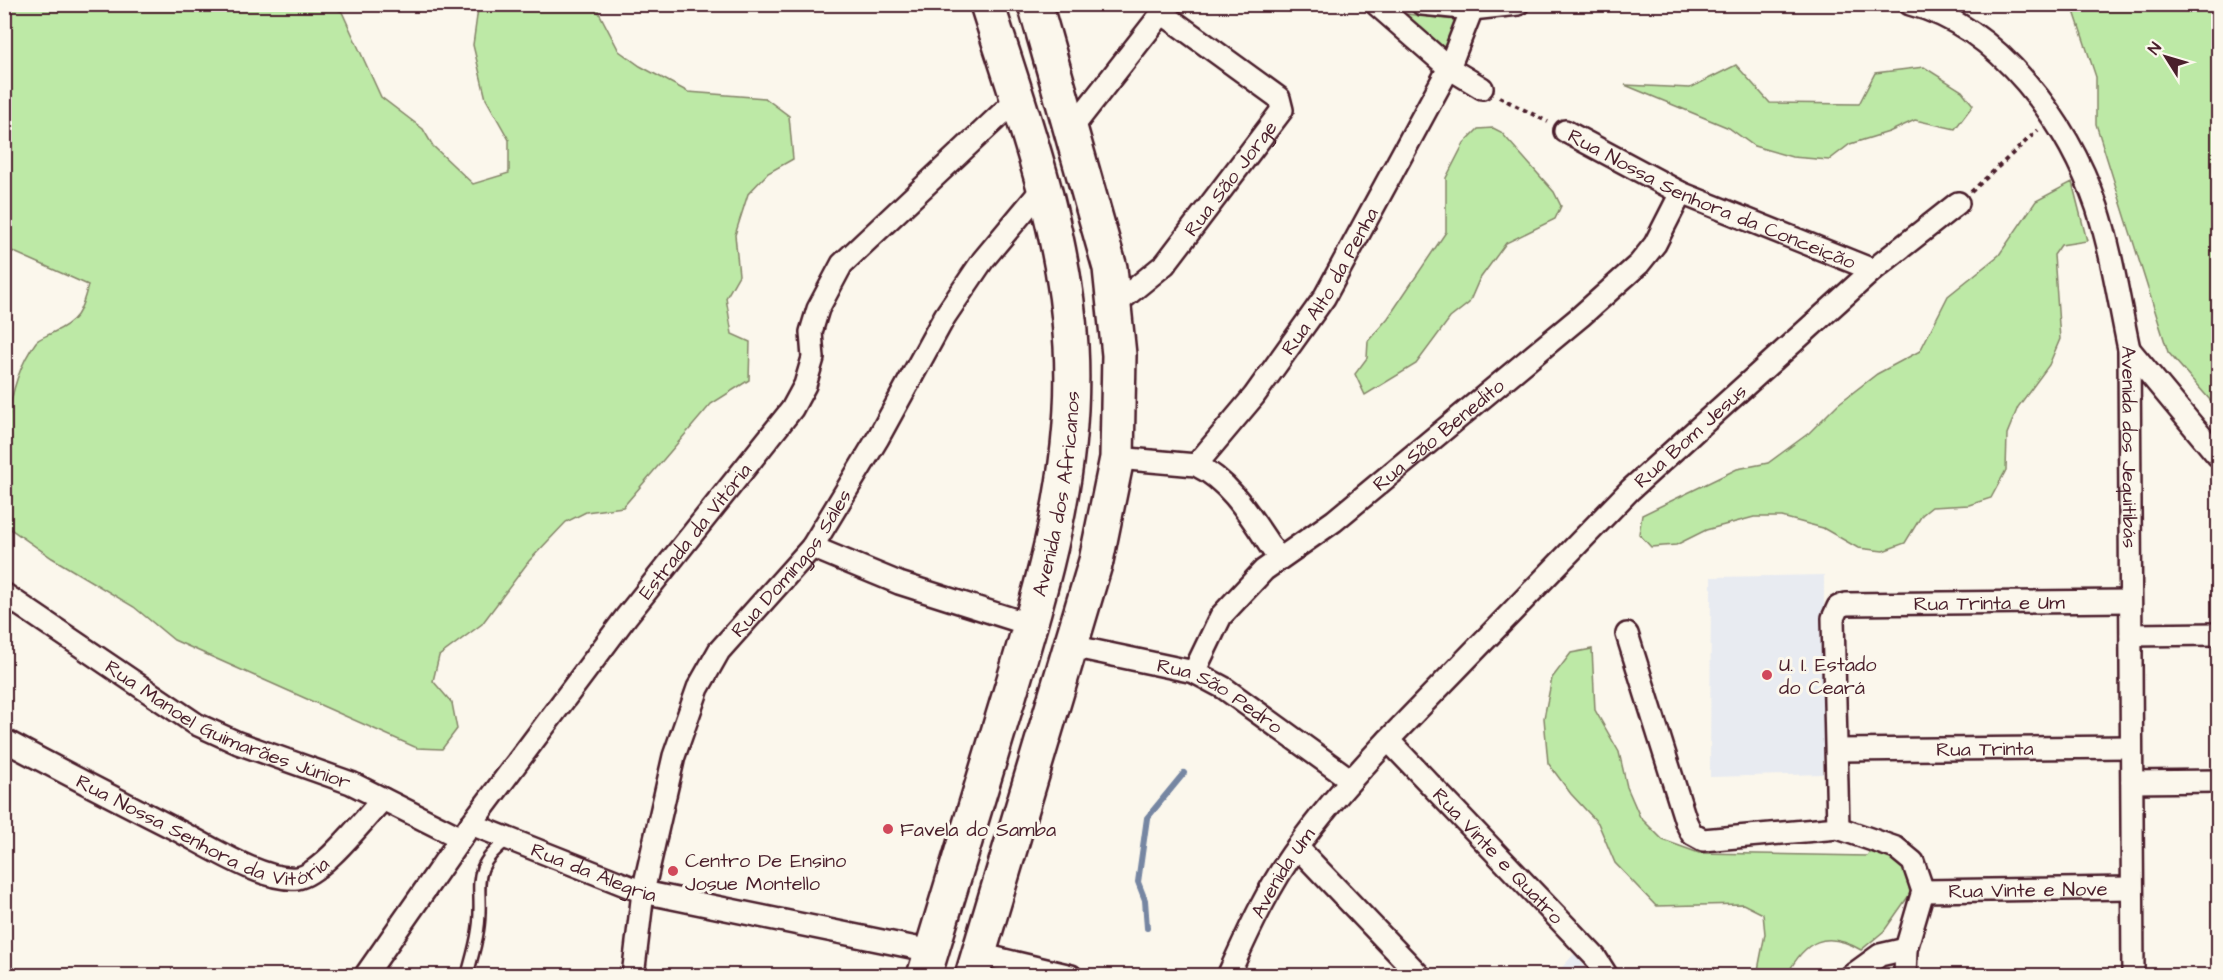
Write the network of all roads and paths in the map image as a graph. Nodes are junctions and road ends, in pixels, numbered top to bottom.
1 (987, 4) edge
2 (1035, 4) edge
3 (1376, 4) edge
4 (1422, 4) edge
5 (1518, 4) edge
6 (1917, 5) edge
7 (1471, 7) edge
8 (1166, 9) edge
9 (1449, 68) junction
10 (1482, 88) joint
11 (1017, 99) junction
12 (2052, 117) junction
13 (1072, 128) junction
14 (1565, 130) joint
15 (1085, 175) junction
16 (1043, 188) junction
17 (1681, 192) junction
18 (1958, 203) joint
19 (1873, 270) junction
20 (1116, 304) junction
21 (2129, 349) junction
22 (2218, 456) edge
23 (1117, 458) junction
24 (1196, 465) junction
25 (812, 547) junction
26 (1279, 559) junction
27 (4, 594) edge
28 (2130, 601) junction
29 (1031, 625) junction
30 (1627, 634) dead end
31 (2218, 634) edge
32 (2131, 635) junction
33 (1071, 646) junction
34 (1194, 672) junction
35 (4, 740) edge
36 (1388, 740) junction
37 (2131, 747) junction
38 (1838, 750) junction
39 (1351, 780) junction
40 (2218, 781) edge
41 (2132, 782) junction
42 (383, 799) junction
43 (1838, 828) junction
44 (466, 831) junction
45 (510, 839) junction
46 (1297, 847) junction
47 (2132, 888) junction
48 (1923, 891) junction
49 (643, 892) junction
50 (1906, 949) junction
51 (927, 963) edge
52 (975, 965) edge
53 (365, 975) edge
54 (467, 975) edge
55 (633, 975) edge
56 (1071, 975) edge
57 (1228, 975) edge
58 (1420, 975) edge
59 (1606, 975) edge
60 (1851, 975) edge
61 (1905, 975) edge
62 (2133, 975) edge

1 - 11 main road, Avenida dos Africanos
2 - 13 main road
3 - 9 street
4 - 7 street
5 - 7 street
6 - 12 street, Avenida dos Jequitibás
7 - 9 street, Rua Alto da Penha
8 - 13 street
8 - 20 street, Rua São Jorge
9 - 10 street
9 - 24 street, Rua Alto da Penha
10 - 14 path, Rua Nossa Senhora da Conceição
11 - 16 main road, Avenida dos Africanos
11 - 44 street, Estrada da Vitória
12 - 18 path
12 - 21 street, Avenida dos Jequitibás
13 - 15 main road
14 - 17 street, Rua Nossa Senhora da Conceição
15 - 16 main road
15 - 20 main road
16 - 25 street, Rua Domingos Sáles
16 - 29 main road, Avenida dos Africanos
17 - 19 street, Rua Nossa Senhora da Conceição
17 - 26 street, Rua São Benedito
18 - 19 street, Rua Bom Jesus
19 - 36 street, Rua Bom Jesus
20 - 23 main road
21 - 22 street
21 - 28 street, Avenida dos Jequitibás
23 - 24 street
23 - 33 main road
24 - 26 street
25 - 29 street
25 - 49 street, Rua Domingos Sáles
26 - 34 street, Rua São Benedito
27 - 42 street, Rua Manoel Guimarães Júnior
28 - 32 street, Avenida dos Jequitibás
28 - 38 street, Rua Trinta e Um
29 - 51 main road, Avenida dos Africanos
30 - 43 street
31 - 32 street
32 - 37 street, Avenida dos Jequitibás
33 - 34 street, Rua São Pedro
33 - 52 main road
34 - 39 street, Rua São Pedro
35 - 42 street, Rua Nossa Senhora da Vitória
36 - 39 street, Rua Bom Jesus
36 - 59 street, Rua Vinte e Quatro
37 - 38 street, Rua Trinta
37 - 41 street, Avenida dos Jequitibás
38 - 43 street
39 - 46 street, Avenida Um
40 - 41 street
41 - 47 street, Avenida dos Jequitibás
42 - 44 street, Rua Manoel Guimarães Júnior
43 - 48 street
44 - 45 street, Rua da Alegria
44 - 53 street, Estrada da Vitória
45 - 49 street, Rua da Alegria
45 - 54 lane
46 - 57 street, Avenida Um
46 - 58 street
47 - 48 street, Rua Vinte e Nove
47 - 62 street, Avenida dos Jequitibás
48 - 50 street
49 - 51 street, Rua da Alegria
49 - 55 street, Rua Domingos Sáles
50 - 60 street
50 - 61 street
52 - 56 street

